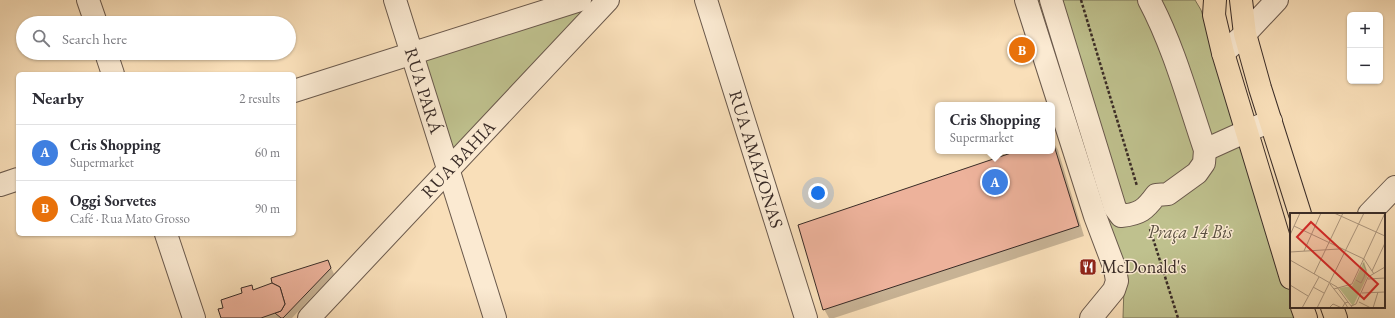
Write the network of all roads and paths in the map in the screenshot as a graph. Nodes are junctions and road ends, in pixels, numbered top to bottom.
1 (88, 0) edge
2 (394, 0) edge
3 (580, 0) edge
4 (608, 0) edge
5 (706, 0) edge
6 (1026, 0) edge
7 (1051, 0) edge
8 (1081, 0) edge
9 (1150, 0) edge
10 (1241, 0) edge
11 (1277, 0) edge
12 (1211, 5) edge
13 (94, 16) edge
14 (1245, 34) junction
15 (1223, 53) junction
16 (412, 54) junction
17 (108, 60) edge
18 (112, 72) edge
19 (296, 90) edge
20 (1271, 121) junction
21 (1246, 130) junction
22 (1205, 150) junction
23 (448, 170) junction
24 (16, 180) edge
25 (0, 185) edge
26 (1137, 187) dead end
27 (1395, 187) edge
28 (1300, 213) edge
29 (1370, 213) edge
30 (1148, 223) dead end
31 (167, 236) edge
32 (1290, 273) edge
33 (1302, 308) edge
34 (1332, 308) edge
35 (194, 318) edge
36 (309, 318) edge
37 (495, 318) edge
38 (806, 318) edge
39 (1091, 318) edge
40 (1178, 318) edge
41 (1306, 318) edge
42 (1336, 318) edge

1 - 13 street
2 - 16 street, RUA PARÁ
3 - 16 street
4 - 23 street, RUA BAHIA
5 - 38 street, RUA AMAZONAS
6 - 39 street
7 - 22 street
8 - 26 path
9 - 22 street
10 - 14 main road
11 - 14 street
12 - 15 main road
14 - 15 street
14 - 20 main road
15 - 21 main road
16 - 19 street
16 - 23 street, RUA PARÁ
17 - 18 street
20 - 21 street
20 - 28 main road
21 - 22 street
21 - 32 main road
23 - 36 street, RUA BAHIA
23 - 37 street, RUA PARÁ
24 - 25 street
27 - 29 street
30 - 40 path
31 - 35 street
33 - 41 main road
34 - 42 main road

